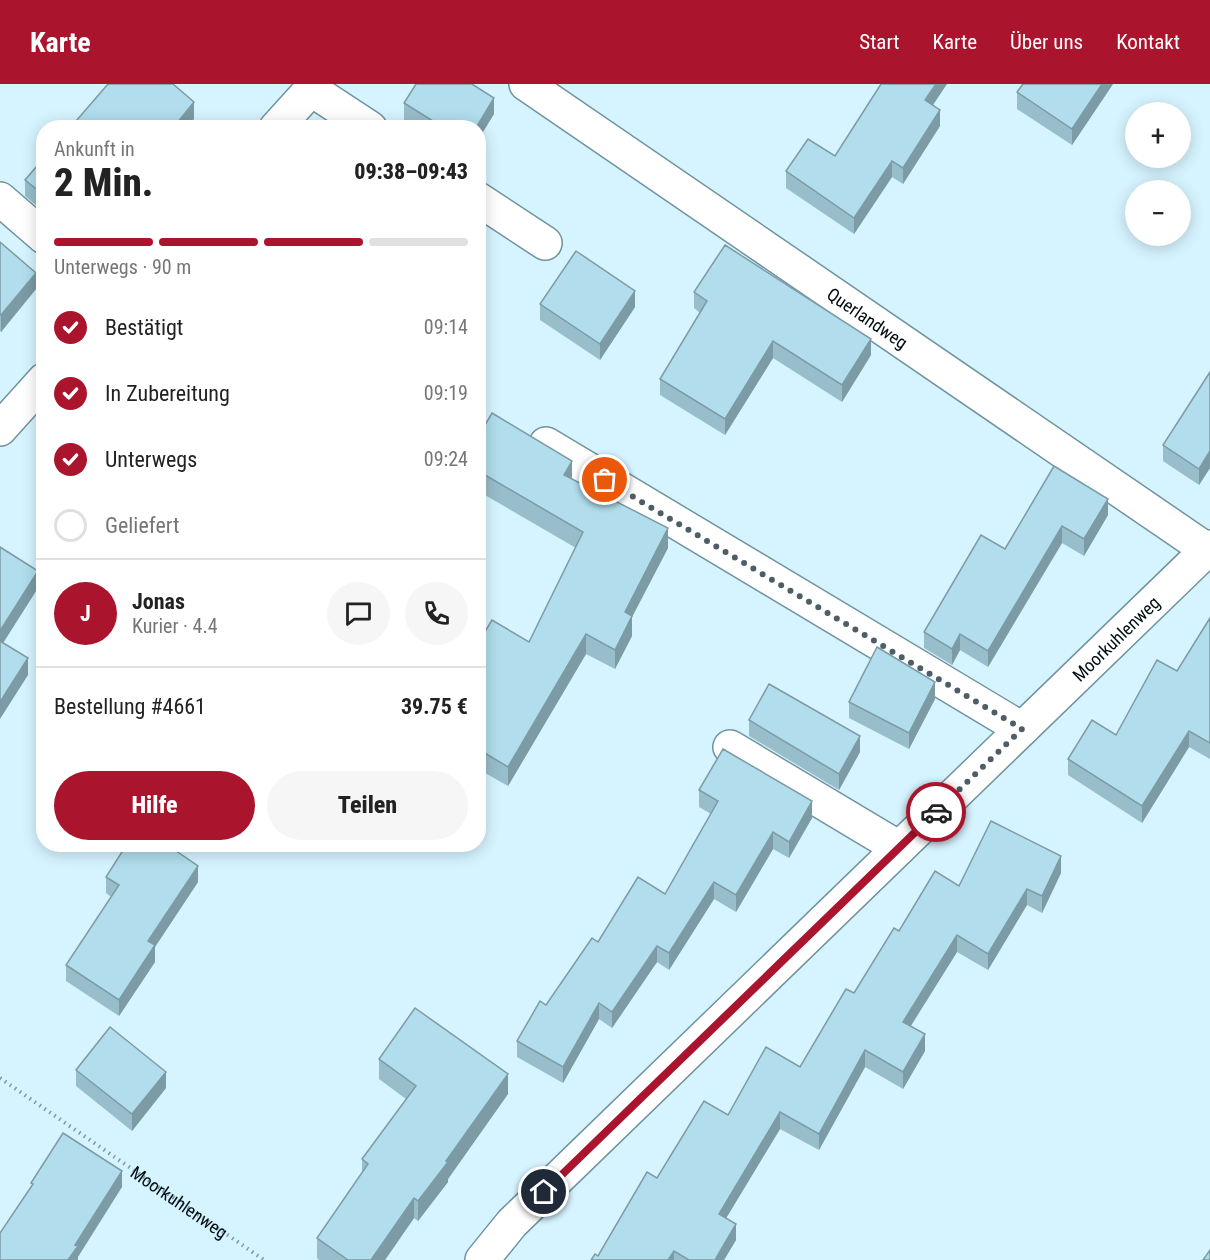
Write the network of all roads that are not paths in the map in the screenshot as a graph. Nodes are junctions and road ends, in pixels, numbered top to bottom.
1 (526, 84) edge
2 (314, 87) edge
3 (283, 120) edge
4 (358, 120) edge
5 (0, 199) edge
6 (486, 204) edge
7 (36, 230) edge
8 (545, 243) dead end
9 (36, 390) edge
10 (0, 429) edge
11 (546, 444) edge
12 (1209, 550) edge
13 (1022, 729) junction
14 (729, 747) dead end
15 (899, 848) junction
16 (482, 1260) edge

1 - 12 street, Querlandweg
2 - 3 street
2 - 4 street
5 - 7 street
6 - 8 street
9 - 10 street
11 - 13 street
12 - 13 street, Moorkuhlenweg
13 - 15 street, Moorkuhlenweg
14 - 15 street
15 - 16 street, Moorkuhlenweg

